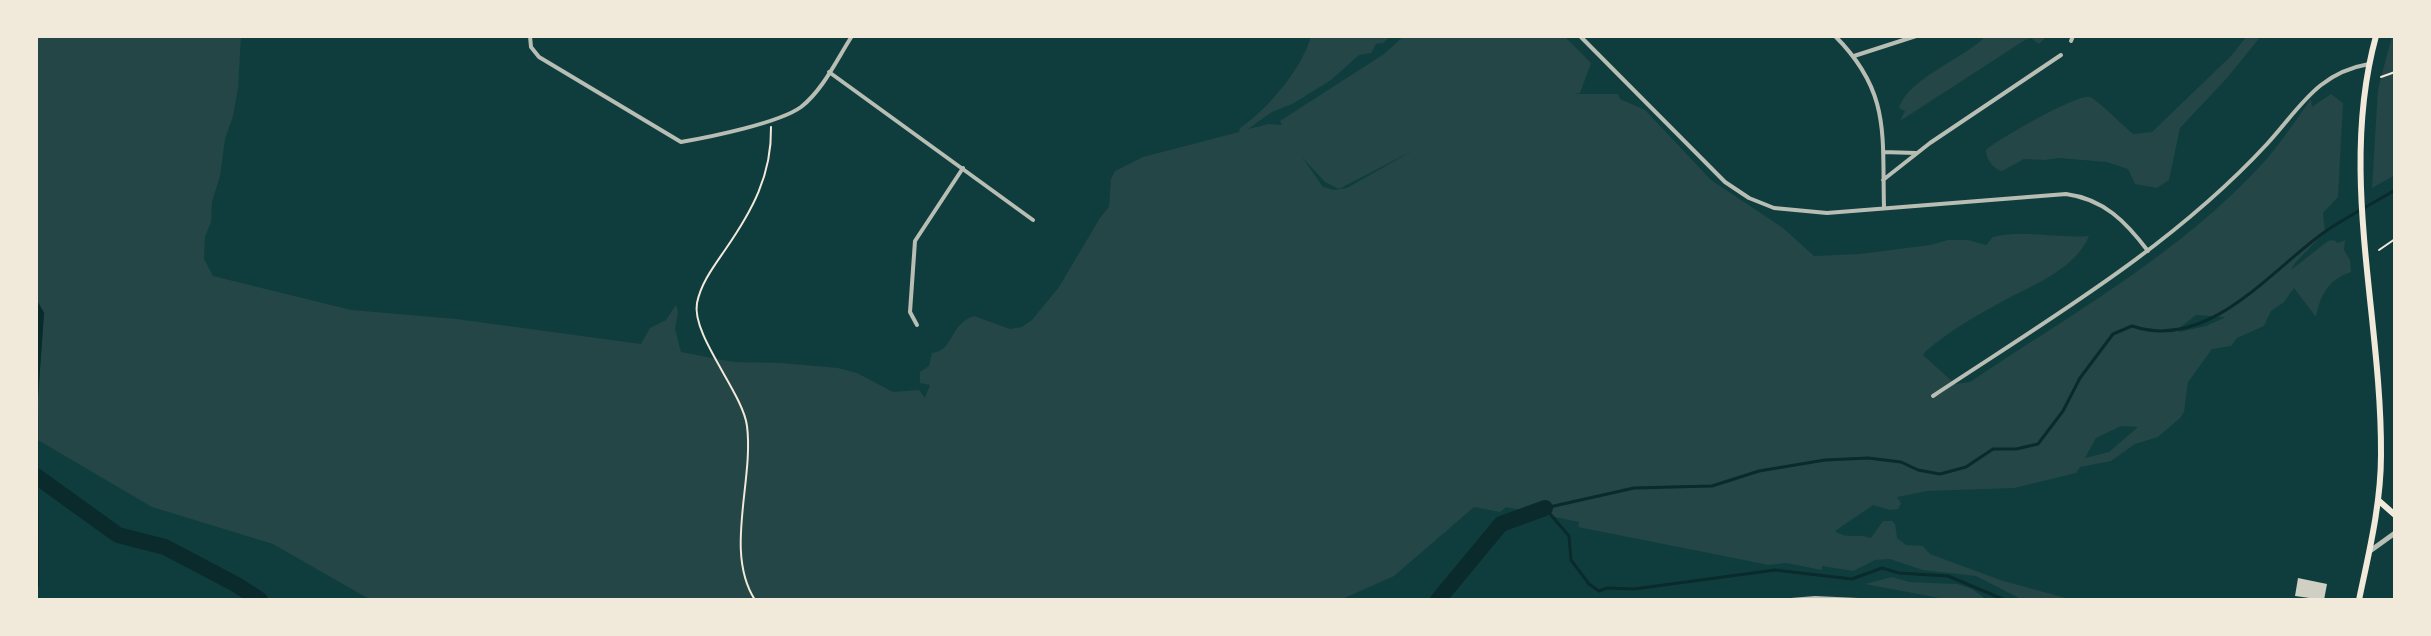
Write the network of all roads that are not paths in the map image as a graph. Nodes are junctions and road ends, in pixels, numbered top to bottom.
1 (530, 36) edge
2 (852, 36) edge
3 (1580, 36) edge
4 (1835, 36) edge
5 (1916, 36) edge
6 (2376, 36) edge
7 (2061, 55) dead end
8 (1854, 56) junction
9 (2369, 64) junction
10 (829, 72) junction
11 (1883, 152) junction
12 (1916, 153) junction
13 (963, 168) junction
14 (1883, 180) junction
15 (1884, 207) junction
16 (1033, 220) dead end
17 (2148, 251) junction
18 (917, 325) dead end
19 (1933, 396) dead end
20 (2378, 500) junction
21 (2395, 515) edge
22 (2395, 533) edge
23 (2369, 552) junction
24 (1791, 600) edge
25 (1858, 600) edge
26 (2359, 600) edge

1 - 10 street
2 - 10 street
3 - 15 street
4 - 8 street
5 - 8 street
6 - 9 main road
7 - 12 street
8 - 11 street
9 - 17 street
9 - 20 main road
10 - 13 street
11 - 12 street
11 - 14 street
12 - 14 street
13 - 16 street
13 - 18 street
14 - 15 street
15 - 17 street
17 - 19 street
20 - 21 main road
20 - 23 main road
22 - 23 street
23 - 26 main road
24 - 25 street

